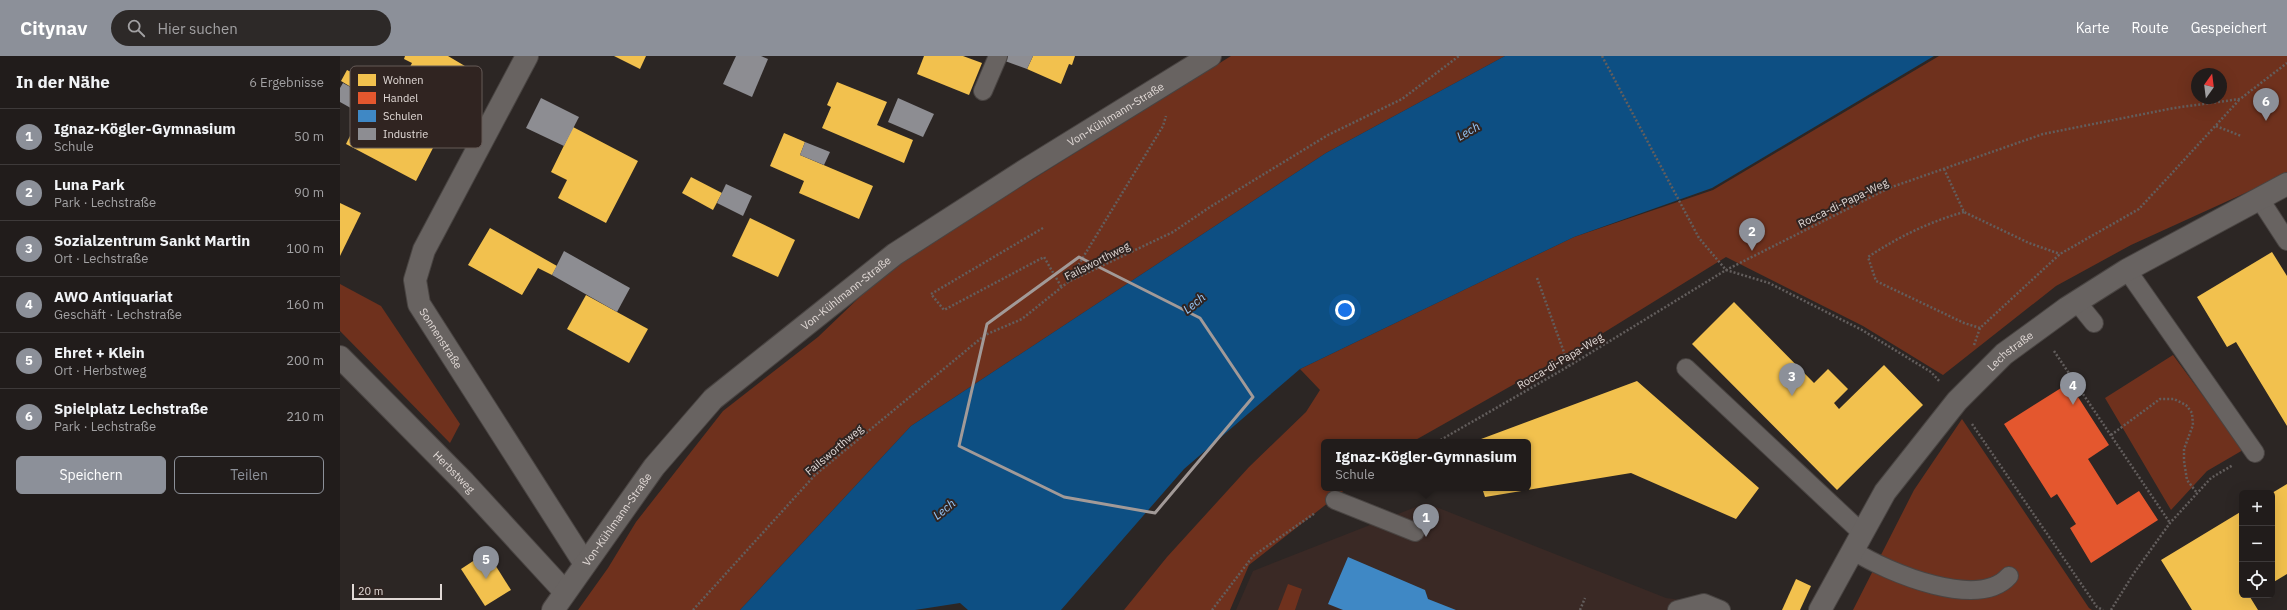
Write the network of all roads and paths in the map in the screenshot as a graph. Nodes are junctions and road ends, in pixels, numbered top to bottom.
1 (527, 56) edge
2 (998, 56) edge
3 (1210, 56) edge
4 (1459, 56) edge
5 (1602, 56) edge
6 (2287, 63) edge
7 (983, 91) dead end
8 (2240, 99) junction
9 (1163, 126) dead end
10 (2216, 126) junction
11 (2241, 136) dead end
12 (482, 141) edge
13 (478, 148) edge
14 (1944, 169) junction
15 (2287, 184) edge
16 (2259, 198) junction
17 (1964, 212) junction
18 (1043, 228) dead end
19 (2287, 241) edge
20 (2060, 254) junction
21 (1726, 270) junction
22 (2127, 270) junction
23 (1537, 278) dead end
24 (1068, 282) junction
25 (1062, 288) junction
26 (2077, 302) junction
27 (2094, 323) dead end
28 (1980, 328) junction
29 (2039, 329) junction
30 (1973, 350) dead end
31 (340, 357) edge
32 (1569, 366) junction
33 (1686, 368) dead end
34 (1957, 401) junction
35 (2111, 435) junction
36 (1443, 439) edge
37 (2255, 453) joint
38 (2197, 493) junction
39 (1335, 500) joint
40 (2170, 523) junction
41 (1415, 532) dead end
42 (1857, 542) junction
43 (585, 564) junction
44 (2009, 576) dead end
45 (565, 592) junction
46 (1585, 598) dead end
47 (2096, 609) edge
48 (554, 610) edge
49 (693, 610) edge
50 (1212, 610) edge
51 (1580, 610) edge
52 (1677, 610) edge
53 (1722, 610) edge
54 (1820, 610) edge
55 (2103, 610) edge
56 (2112, 610) edge

1 - 12 street, Sonnenstraße
2 - 7 lane
3 - 43 street, Von-Kühlmann-Straße
4 - 24 path, Failsworthweg
5 - 21 path
6 - 8 path, Rocca-di-Papa-Weg
8 - 10 path
8 - 14 path, Rocca-di-Papa-Weg
9 - 24 path
10 - 11 path
10 - 20 path
13 - 43 street, Sonnenstraße
14 - 17 path
14 - 21 path, Rocca-di-Papa-Weg
15 - 16 street, Lechstraße
16 - 19 lane
16 - 22 street, Lechstraße
17 - 20 path
17 - 28 path
18 - 25 path
20 - 28 path
21 - 32 path, Rocca-di-Papa-Weg
21 - 34 path
22 - 26 street, Lechstraße
22 - 37 lane
23 - 32 path
24 - 25 path, Failsworthweg
25 - 49 path, Failsworthweg
26 - 27 lane
26 - 29 street, Lechstraße
28 - 30 path
29 - 34 street, Lechstraße
29 - 35 path
31 - 45 street, Herbstweg
32 - 36 path, Rocca-di-Papa-Weg
33 - 42 lane
34 - 42 street, Lechstraße
34 - 47 path
35 - 38 path
35 - 40 path
37 - 38 path
38 - 40 path
39 - 41 lane
39 - 50 path
40 - 56 path
42 - 44 lane
42 - 54 street, Lechstraße
43 - 45 street, Von-Kühlmann-Straße
45 - 48 street, Von-Kühlmann-Straße
46 - 51 path
47 - 55 path
52 - 53 lane

